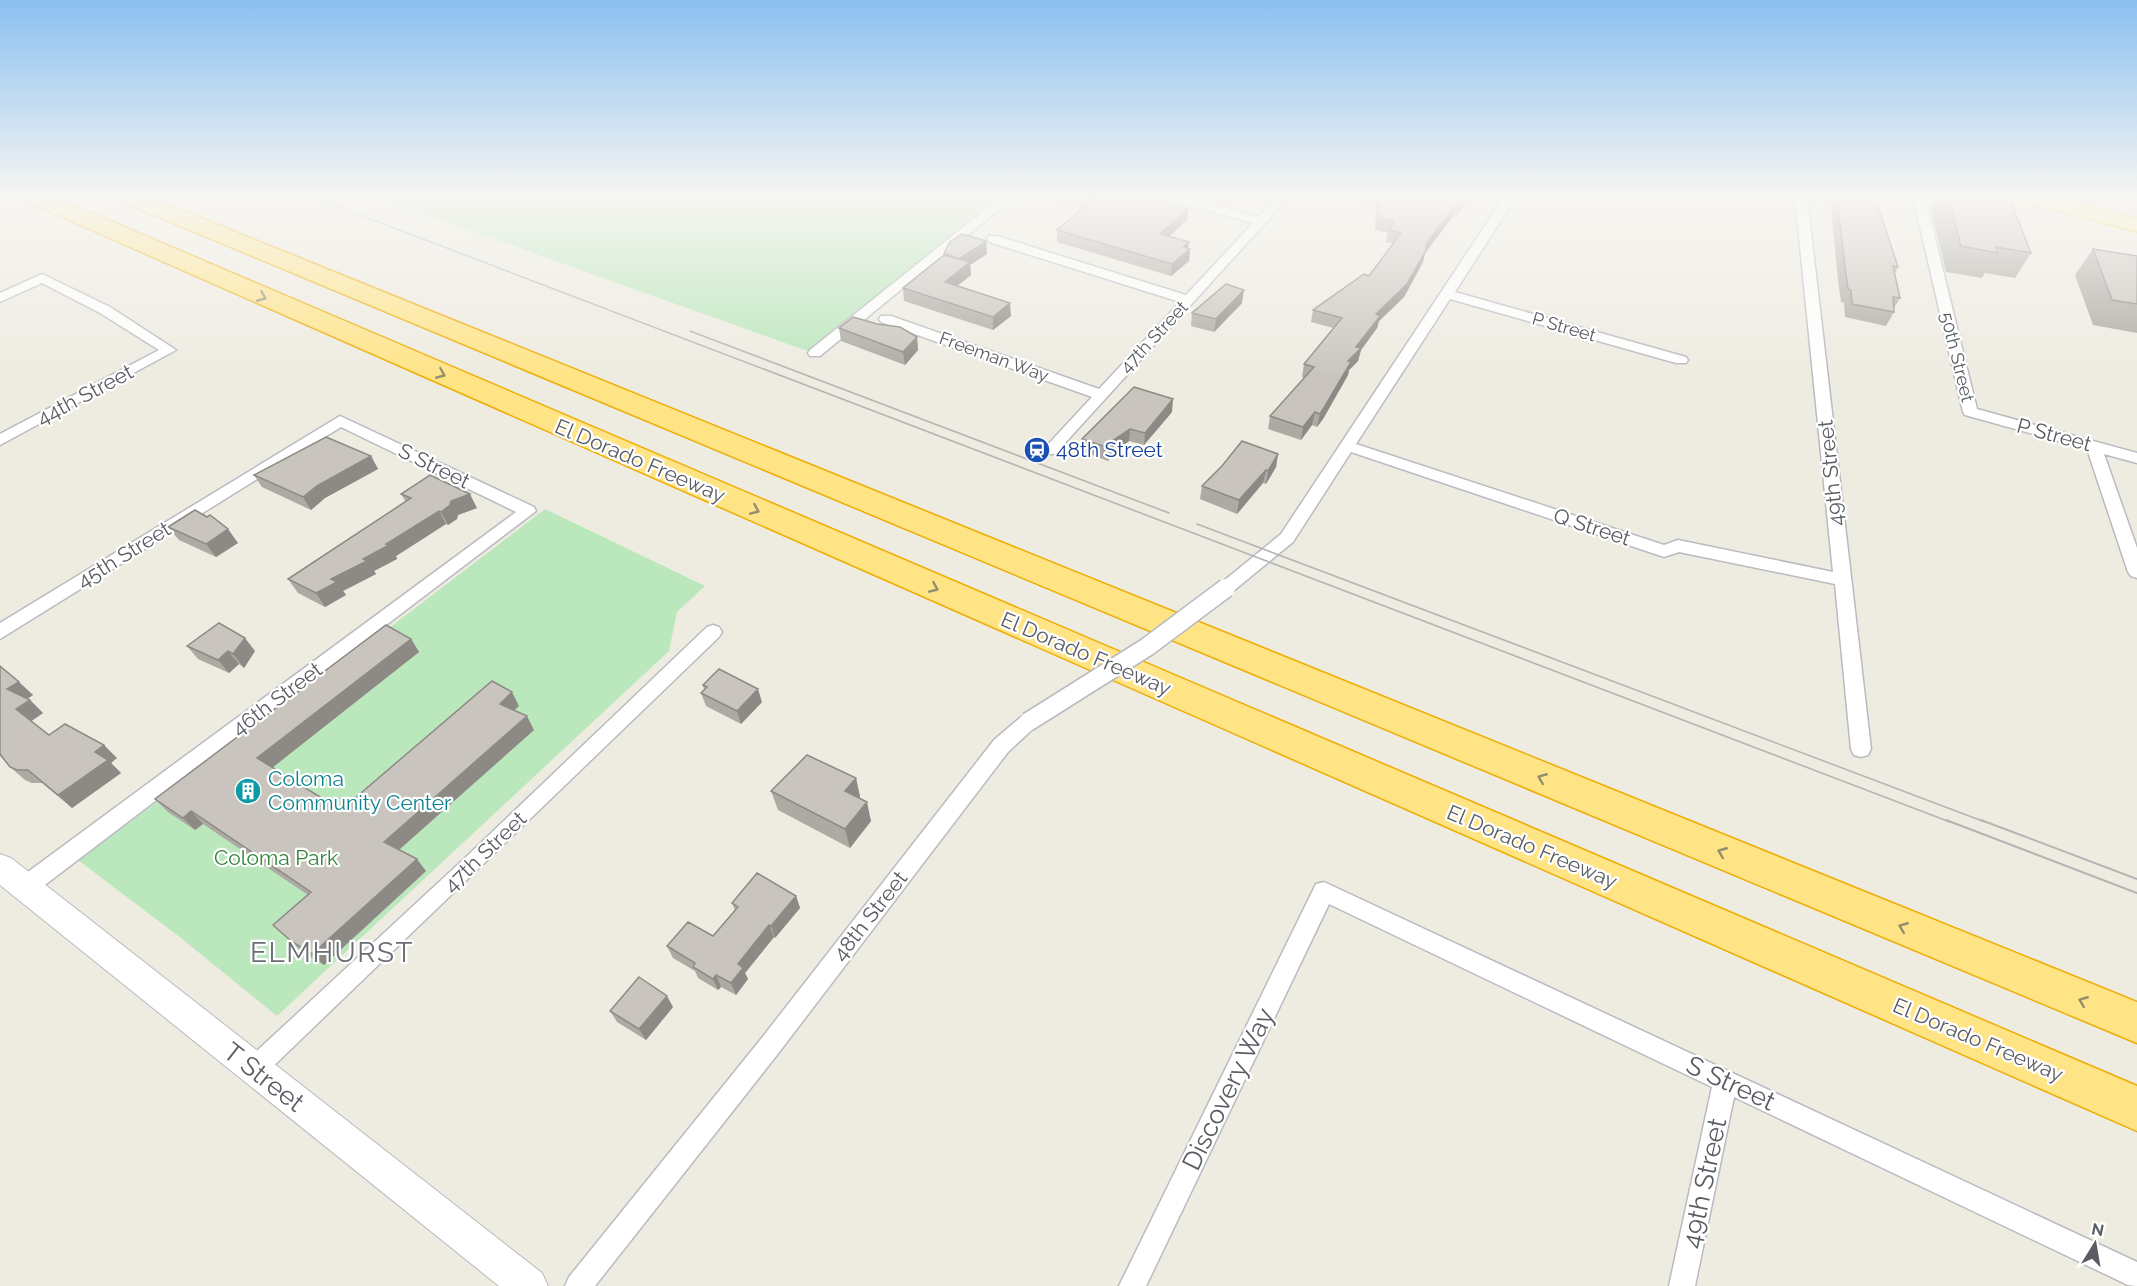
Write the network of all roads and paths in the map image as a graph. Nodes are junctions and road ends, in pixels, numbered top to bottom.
1 (174, 257) edge
2 (277, 257) edge
3 (934, 257) edge
4 (1051, 257) edge
5 (1228, 257) edge
6 (1471, 257) edge
7 (1807, 257) edge
8 (1933, 257) edge
9 (1447, 294) junction
10 (0, 298) edge
11 (1188, 300) junction
12 (886, 319) dead end
13 (815, 353) dead end
14 (1681, 360) dead end
15 (1101, 395) junction
16 (1970, 412) joint
17 (340, 421) joint
18 (0, 440) edge
19 (1347, 446) junction
20 (2094, 446) junction
21 (1050, 451) dead end
22 (2137, 458) edge
23 (528, 511) joint
24 (2137, 572) edge
25 (1842, 580) junction
26 (0, 632) edge
27 (713, 632) dead end
28 (1861, 748) dead end
29 (13, 877) edge
30 (1324, 891) joint
31 (2137, 1023) edge
32 (254, 1069) junction
33 (1725, 1081) junction
34 (2137, 1109) edge
35 (2137, 1276) edge
36 (529, 1286) edge
37 (578, 1286) edge
38 (1132, 1286) edge
39 (1682, 1286) edge

1 -> 34 highway, El Dorado Freeway
31 -> 2 highway
3 - 13 street
4 - 11 street
5 - 11 street, 47th Street
6 - 9 street, 48th Street
7 - 25 street, 49th Street
8 - 16 street, 50th Street
9 - 14 street, P Street
9 - 19 street, 48th Street
10 - 18 street, 44th Street
11 - 15 street, 47th Street
12 - 15 street, Freeman Way
15 - 21 street, 47th Street
16 - 20 street, P Street
17 - 23 street, S Street
17 - 26 street, 45th Street
19 - 25 street, Q Street
19 - 37 street, 48th Street, bridge
20 - 22 street, P Street
20 - 24 street
23 - 29 street, 46th Street
25 - 28 street, 49th Street
27 - 32 street, 47th Street
29 - 32 street, T Street
30 - 33 street, S Street
30 - 38 street, Discovery Way
32 - 36 street, T Street
33 - 35 street, S Street
33 - 39 street, 49th Street

